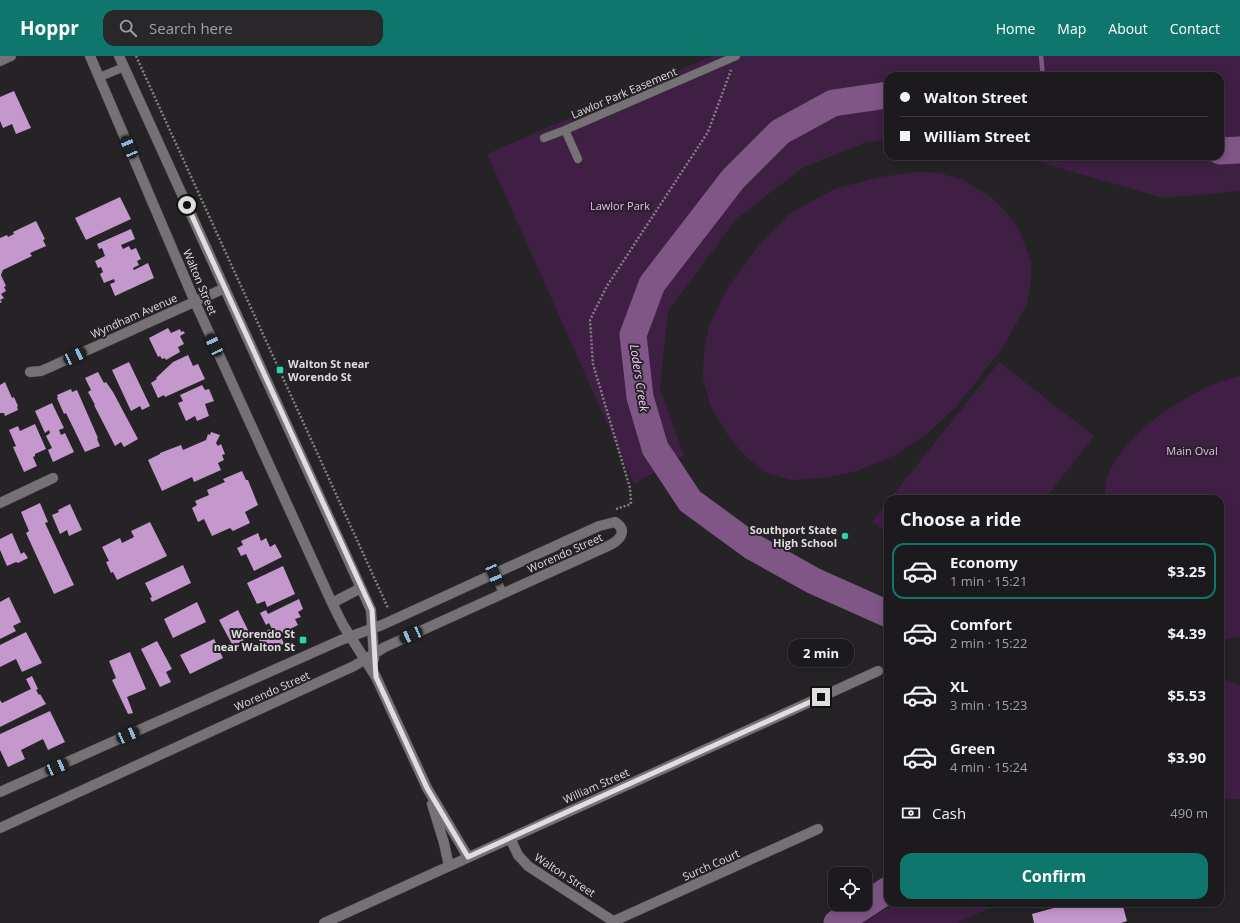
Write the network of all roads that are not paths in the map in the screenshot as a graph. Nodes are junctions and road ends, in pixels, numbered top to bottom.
1 (11, 56) edge
2 (90, 56) edge
3 (119, 56) edge
4 (736, 56) edge
5 (0, 61) edge
6 (124, 67) junction
7 (100, 77) junction
8 (565, 130) junction
9 (544, 138) dead end
10 (578, 159) dead end
11 (225, 288) junction
12 (195, 302) junction
13 (30, 372) dead end
14 (53, 478) dead end
15 (0, 503) edge
16 (494, 574) junction
17 (361, 588) junction
18 (503, 593) junction
19 (332, 603) junction
20 (372, 628) junction
21 (350, 636) junction
22 (374, 653) junction
23 (365, 660) junction
24 (878, 671) dead end
25 (376, 677) junction
26 (427, 788) junction
27 (0, 792) edge
28 (0, 827) edge
29 (818, 829) dead end
30 (510, 838) junction
31 (468, 857) junction
32 (449, 866) junction
33 (615, 922) edge
34 (324, 923) edge

1 - 5 street
2 - 7 street, Walton Street
3 - 6 street, Walton Street
4 - 8 lane, Lawlor Park Easement
6 - 7 lane
6 - 11 street, Walton Street
7 - 12 street, Walton Street
8 - 9 lane, Lawlor Park Easement
8 - 10 lane, Lawlor Park Easement
11 - 12 street, Wyndham Avenue
11 - 17 street, Walton Street
12 - 13 street, Wyndham Avenue
12 - 19 street, Walton Street
14 - 15 street
16 - 18 lane
16 - 18 street, Worendo Street
16 - 20 street, Worendo Street
17 - 19 street
17 - 20 street, Walton Street
18 - 22 street, Worendo Street
19 - 21 street, Walton Street
20 - 21 street, Worendo Street
20 - 22 street, Walton Street
21 - 23 street, Walton Street
21 - 27 street, Worendo Street
22 - 23 street, Worendo Street
22 - 25 street, Walton Street
23 - 25 street, Walton Street
23 - 28 street, Worendo Street
24 - 30 street, William Street
25 - 26 street, Walton Street
26 - 31 street, Walton Street
26 - 32 street, Walton Street
29 - 33 street, Surch Court
30 - 31 street, William Street
30 - 33 street, Walton Street
31 - 32 street, William Street
32 - 34 street, William Street

